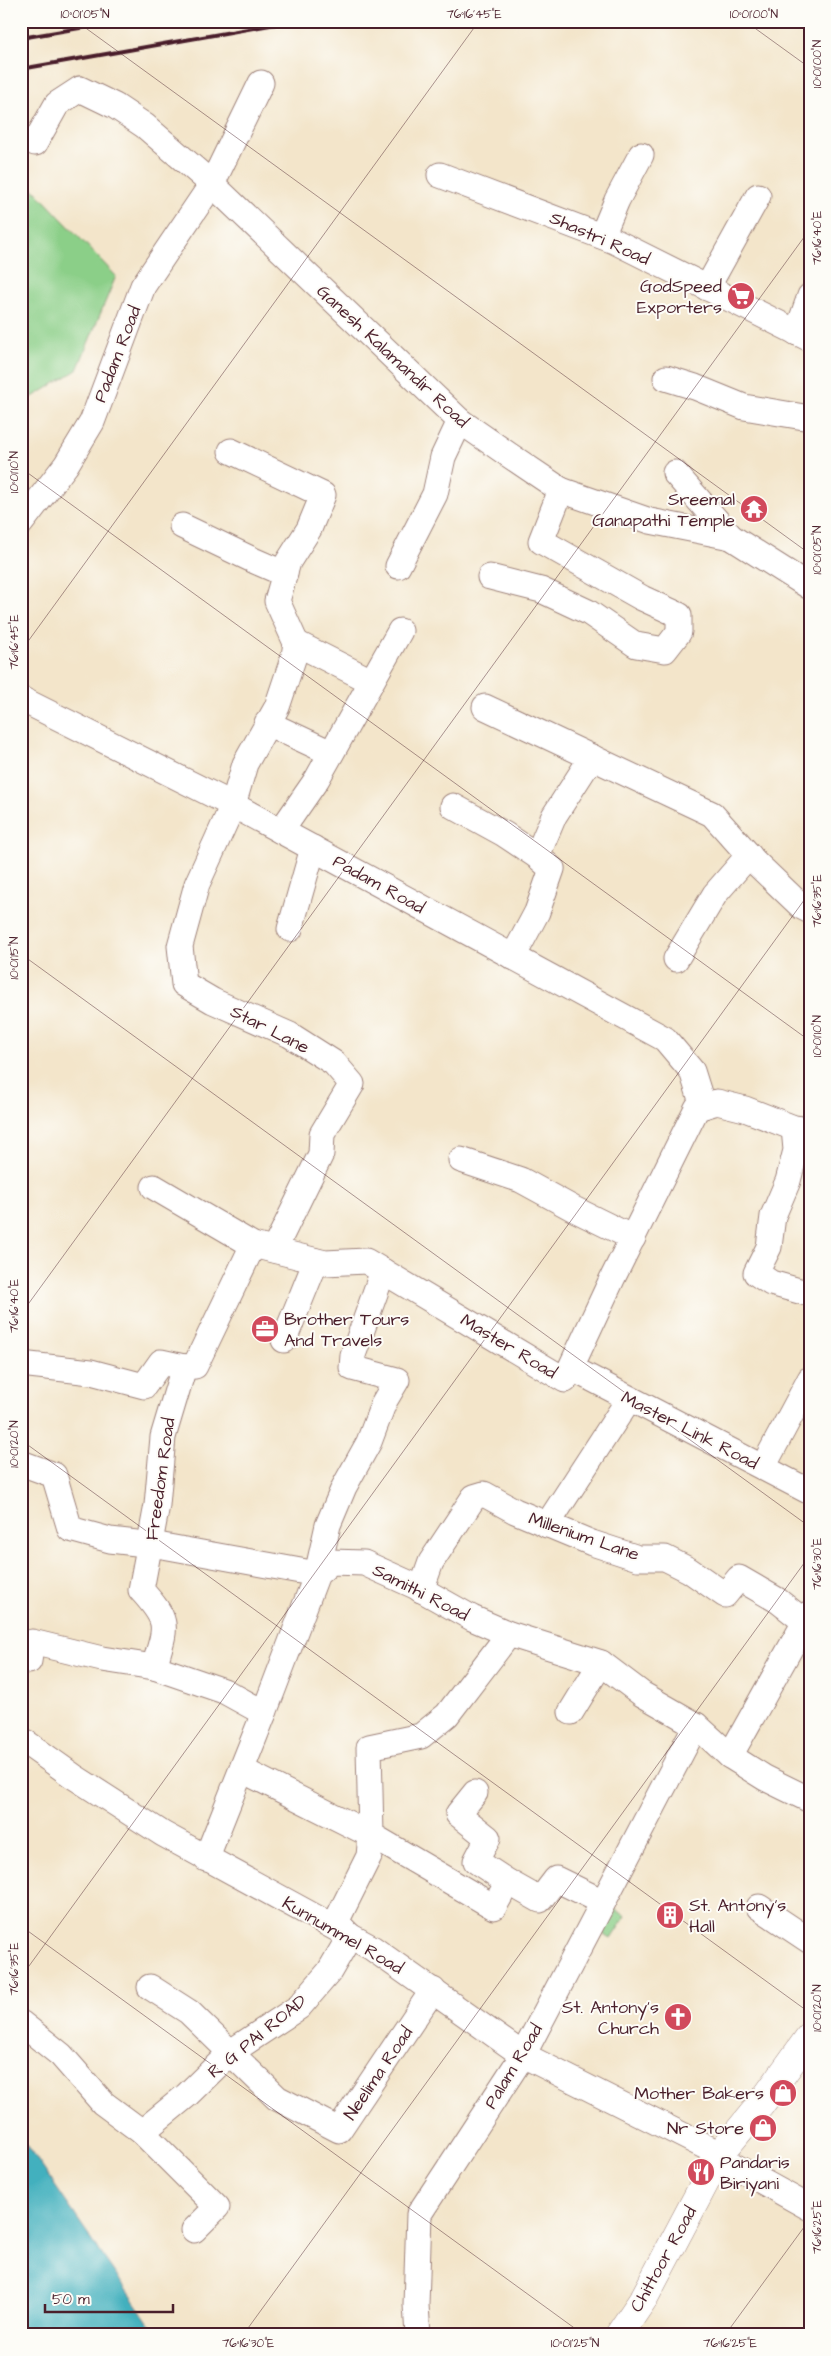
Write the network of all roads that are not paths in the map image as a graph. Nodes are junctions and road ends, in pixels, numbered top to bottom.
1 (261, 83) dead end
2 (35, 142) dead end
3 (641, 155) dead end
4 (440, 175) dead end
5 (212, 184) junction
6 (758, 196) dead end
7 (602, 236) junction
8 (707, 288) junction
9 (810, 296) edge
10 (803, 336) edge
11 (666, 378) dead end
12 (460, 421) junction
13 (809, 427) edge
14 (232, 451) dead end
15 (674, 473) dead end
16 (561, 490) junction
17 (21, 523) edge
18 (182, 526) dead end
19 (731, 537) junction
20 (398, 566) dead end
21 (285, 574) junction
22 (490, 577) dead end
23 (810, 587) edge
24 (400, 631) dead end
25 (296, 643) junction
26 (372, 681) junction
27 (21, 700) edge
28 (485, 707) dead end
29 (268, 723) junction
30 (331, 753) junction
31 (592, 757) junction
32 (233, 805) junction
33 (453, 806) dead end
34 (281, 831) junction
35 (313, 848) junction
36 (749, 855) junction
37 (537, 856) junction
38 (810, 911) edge
39 (290, 929) dead end
40 (513, 957) junction
41 (676, 959) dead end
42 (703, 1106) junction
43 (802, 1129) edge
44 (461, 1160) dead end
45 (154, 1187) dead end
46 (633, 1238) junction
47 (263, 1247) junction
48 (316, 1261) junction
49 (383, 1271) junction
50 (810, 1294) edge
51 (284, 1340) dead end
52 (21, 1364) edge
53 (184, 1366) junction
54 (571, 1368) junction
55 (810, 1379) edge
56 (629, 1399) junction
57 (21, 1463) edge
58 (763, 1467) junction
59 (810, 1492) edge
60 (547, 1525) junction
61 (151, 1545) junction
62 (316, 1574) junction
63 (421, 1590) junction
64 (807, 1617) edge
65 (509, 1634) junction
66 (21, 1659) edge
67 (601, 1663) junction
68 (154, 1667) junction
69 (571, 1712) dead end
70 (264, 1713) junction
71 (696, 1725) junction
72 (21, 1739) edge
73 (730, 1756) junction
74 (242, 1770) junction
75 (475, 1793) dead end
76 (810, 1800) edge
77 (370, 1835) junction
78 (206, 1859) junction
79 (508, 1882) junction
80 (603, 1902) junction
81 (760, 1907) dead end
82 (350, 1936) junction
83 (810, 1941) edge
84 (150, 1987) dead end
85 (433, 1990) junction
86 (21, 2023) edge
87 (810, 2036) edge
88 (231, 2052) junction
89 (523, 2055) junction
90 (142, 2132) junction
91 (719, 2156) junction
92 (810, 2208) edge
93 (194, 2230) dead end
94 (418, 2335) edge
95 (619, 2335) edge

1 - 5 street, Padam Road
2 - 5 street, Ganesh Kalamandir Road
3 - 7 street
4 - 7 street, Shastri Road
5 - 12 street, Ganesh Kalamandir Road
5 - 17 street, Padam Road
6 - 8 street
7 - 8 street, Shastri Road
8 - 10 street, Shastri Road
9 - 10 street
11 - 13 street
12 - 16 street, Ganesh Kalamandir Road
12 - 20 street
14 - 21 street
15 - 19 street
16 - 19 street, Ganesh Kalamandir Road
16 - 22 street
18 - 21 street
19 - 23 street, Ganesh Kalamandir Road
21 - 25 street
24 - 26 street
25 - 26 street
25 - 29 street
26 - 30 street
27 - 32 street, Padam Road
28 - 31 street
29 - 30 street
29 - 32 street
30 - 34 street
31 - 36 street
31 - 37 street
32 - 34 street, Padam Road
32 - 47 street, Star Lane
33 - 37 street
34 - 35 street, Padam Road
35 - 39 street
35 - 40 street, Padam Road
36 - 38 street
36 - 41 street
37 - 40 street
40 - 42 street, Padam Road
42 - 43 street
42 - 46 street, Master Road
43 - 50 street
44 - 46 street
45 - 47 street, Master Road
46 - 54 street, Master Road
47 - 48 street, Master Road
47 - 53 street
48 - 49 street, Master Road
48 - 51 street
49 - 54 street, Master Road
49 - 62 street
52 - 53 street
53 - 61 street, Freedom Road
54 - 56 street, Master Link Road
55 - 58 street
56 - 58 street, Master Link Road
56 - 60 street
57 - 61 street
58 - 59 street, Master Link Road
60 - 63 street, Millenium Lane
60 - 64 street, Millenium Lane
61 - 62 street
61 - 68 street, Freedom Road
62 - 63 street, Samithi Road
62 - 70 street
63 - 65 street, Samithi Road
64 - 73 street
65 - 67 street, Samithi Road
65 - 77 street
66 - 68 street
67 - 69 street
67 - 71 street, Samithi Road
68 - 70 street
70 - 74 street
71 - 73 street, Samithi Road
71 - 80 street, Palam Road
72 - 78 street, Kunnummel Road
73 - 76 street, Samithi Road
74 - 77 street
74 - 78 street
75 - 79 street
77 - 79 street
77 - 82 street
78 - 82 street, Kunnummel Road
79 - 80 street
80 - 89 street, Palam Road
81 - 83 street
82 - 85 street, Kunnummel Road
82 - 88 street, R G PAI ROAD
84 - 88 street, Neelima Road
85 - 88 street, Neelima Road
85 - 89 street, Kunnummel Road
86 - 90 street
87 - 91 main road, Chittoor Road
88 - 90 street, R G PAI ROAD
89 - 91 street, Kunnummel Road
89 - 94 street, Palam Road
90 - 93 street
91 - 92 street, Kunnummel Road
91 - 95 main road, Chittoor Road

